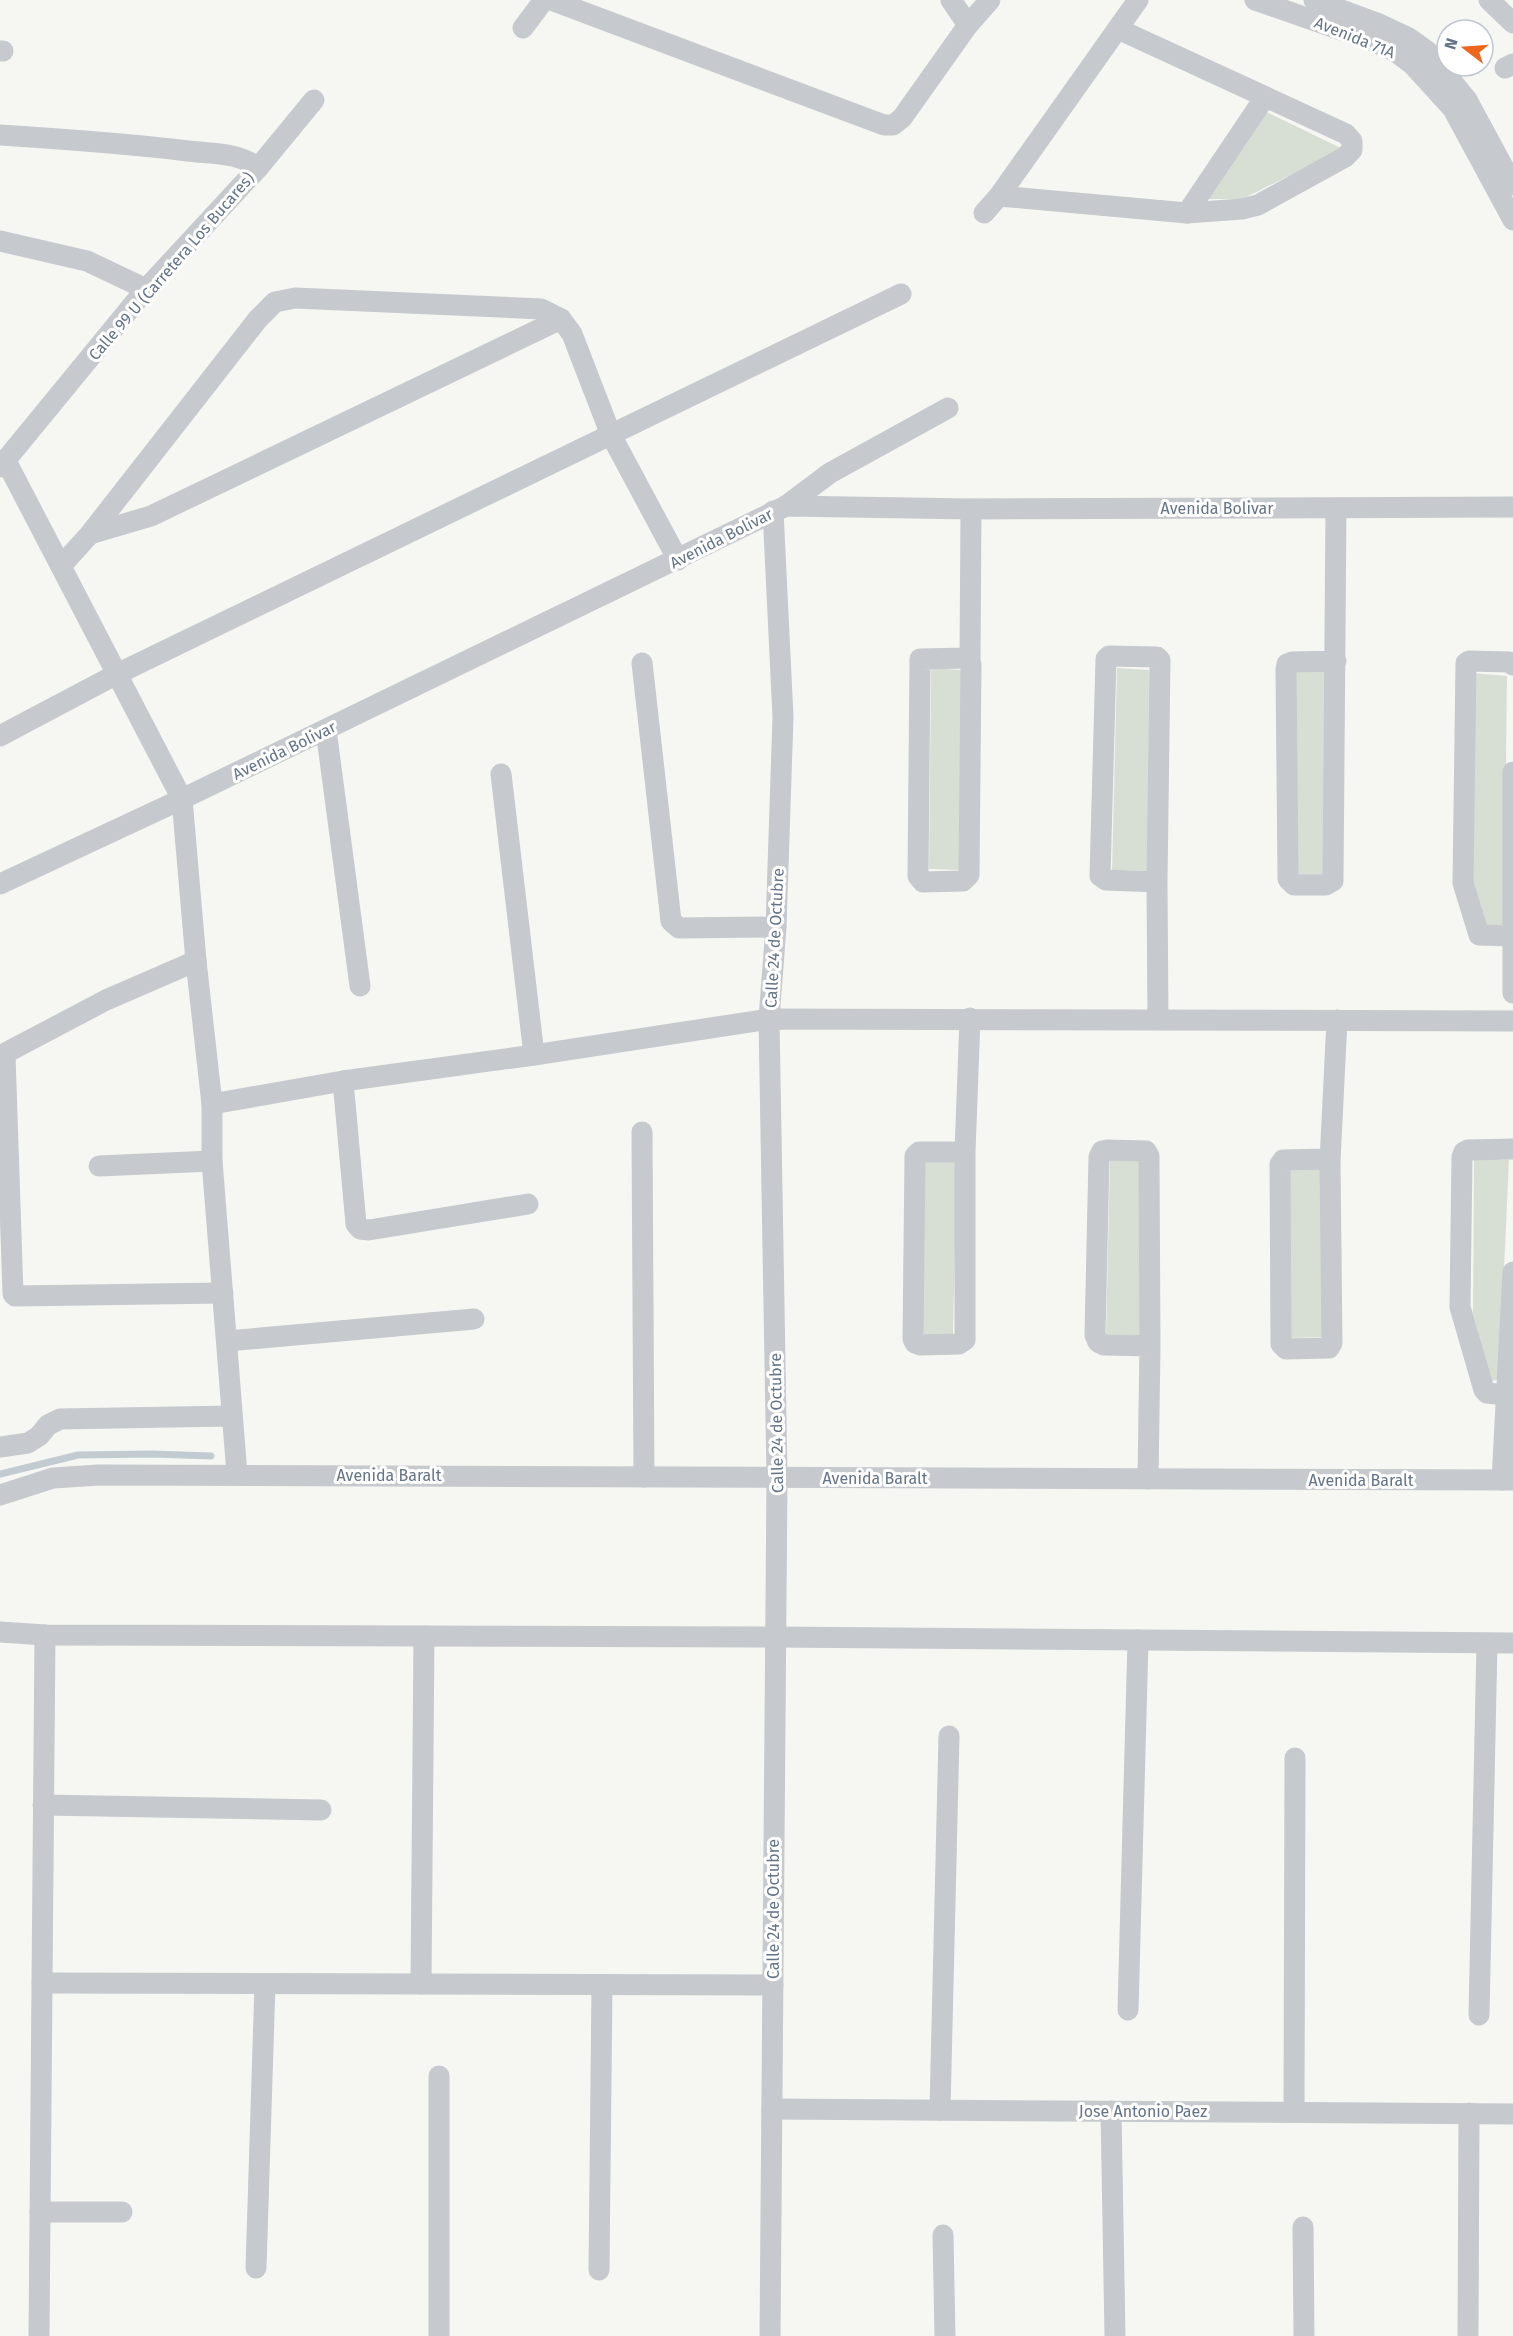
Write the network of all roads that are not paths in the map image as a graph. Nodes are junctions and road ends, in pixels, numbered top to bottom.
1 (544, 0) edge
2 (550, 0) edge
3 (951, 0) edge
4 (990, 0) edge
5 (1138, 0) edge
6 (1314, 0) edge
7 (1489, 0) edge
8 (1270, 3) edge
9 (1513, 22) edge
10 (969, 25) junction
11 (523, 27) dead end
12 (1118, 29) junction
13 (1265, 98) junction
14 (314, 99) dead end
15 (0, 135) edge
16 (258, 168) junction
17 (1513, 185) edge
18 (999, 196) junction
19 (984, 213) dead end
20 (1187, 213) junction
21 (1513, 220) edge
22 (0, 241) edge
23 (146, 289) junction
24 (901, 294) dead end
25 (561, 319) junction
26 (948, 408) dead end
27 (611, 435) junction
28 (3, 464) edge
29 (1513, 507) edge
30 (1336, 508) junction
31 (780, 509) junction
32 (970, 510) junction
33 (90, 534) junction
34 (678, 560) junction
35 (61, 566) junction
36 (970, 660) junction
37 (1336, 661) junction
38 (642, 663) dead end
39 (1513, 665) edge
40 (117, 674) junction
41 (326, 730) junction
42 (0, 736) edge
43 (1513, 772) edge
44 (501, 774) dead end
45 (182, 799) junction
46 (1157, 882) junction
47 (0, 884) edge
48 (776, 927) junction
49 (1512, 936) edge
50 (196, 961) junction
51 (360, 986) dead end
52 (1513, 993) edge
53 (970, 1018) junction
54 (769, 1019) junction
55 (1158, 1019) junction
56 (1337, 1020) junction
57 (1513, 1021) edge
58 (2, 1055) edge
59 (534, 1055) junction
60 (343, 1082) junction
61 (212, 1104) junction
62 (642, 1132) dead end
63 (1513, 1149) edge
64 (965, 1152) junction
65 (212, 1161) junction
66 (1330, 1161) junction
67 (99, 1166) dead end
68 (528, 1204) dead end
69 (1513, 1272) edge
70 (223, 1293) junction
71 (474, 1319) dead end
72 (227, 1341) junction
73 (1150, 1346) junction
74 (1507, 1395) junction
75 (232, 1416) junction
76 (0, 1448) edge
77 (237, 1474) junction
78 (644, 1476) junction
79 (777, 1477) junction
80 (1148, 1479) junction
81 (1508, 1480) edge
82 (0, 1495) edge
83 (0, 1632) edge
84 (45, 1635) junction
85 (424, 1636) junction
86 (775, 1637) junction
87 (1138, 1640) junction
88 (1487, 1643) junction
89 (1513, 1643) edge
90 (949, 1736) dead end
91 (1295, 1758) dead end
92 (43, 1805) junction
93 (321, 1810) dead end
94 (42, 1983) junction
95 (266, 1984) junction
96 (421, 1984) junction
97 (602, 1985) junction
98 (773, 1985) junction
99 (1128, 2010) dead end
100 (1479, 2015) dead end
101 (438, 2076) dead end
102 (772, 2109) junction
103 (940, 2110) junction
104 (1111, 2111) junction
105 (1294, 2112) junction
106 (1469, 2114) junction
107 (1513, 2114) edge
108 (40, 2212) junction
109 (122, 2212) dead end
110 (1303, 2227) dead end
111 (943, 2235) dead end
112 (255, 2268) dead end
113 (600, 2270) dead end
114 (39, 2336) edge
115 (440, 2336) edge
116 (770, 2336) edge
117 (945, 2336) edge
118 (1115, 2336) edge
119 (1304, 2336) edge
120 (1468, 2336) edge

1 - 11 street
2 - 10 street
3 - 10 street
4 - 10 street
5 - 12 street
6 - 17 street, Avenida 71A
7 - 9 street
8 - 21 street, Avenida 71A
12 - 13 street
12 - 18 street
13 - 20 street
13 - 20 street
14 - 16 street, Calle 99 U (Carretera Los Bucares)
15 - 16 street
16 - 23 street, Calle 99 U (Carretera Los Bucares)
18 - 19 street
18 - 20 street
22 - 23 street
23 - 28 street, Calle 99 U (Carretera Los Bucares)
24 - 27 street
25 - 27 street
25 - 33 street
25 - 33 street
26 - 31 street
27 - 34 street
27 - 40 street
28 - 35 street
29 - 30 street, Avenida Bolivar
30 - 32 street, Avenida Bolivar
30 - 37 street
31 - 32 street, Avenida Bolivar
31 - 34 street, Avenida Bolivar
31 - 48 street, Calle 24 de Octubre
32 - 36 street
33 - 35 street
34 - 41 street, Avenida Bolivar
35 - 40 street
36 - 36 street
37 - 37 street
38 - 48 street
39 - 49 street
40 - 42 street
40 - 45 street
41 - 45 street, Avenida Bolivar
41 - 51 street
43 - 49 street
44 - 59 street
45 - 47 street, Avenida Bolivar
45 - 50 street
46 - 46 street
46 - 55 street
48 - 54 street, Calle 24 de Octubre
49 - 52 street
50 - 58 street
50 - 61 street
53 - 54 street
53 - 55 street
53 - 64 street
54 - 59 street
54 - 79 street, Calle 24 de Octubre
55 - 56 street
56 - 57 street
56 - 66 street
58 - 70 street
59 - 60 street
60 - 61 street
60 - 68 street
61 - 65 street
62 - 78 street
63 - 74 street
64 - 64 street
65 - 67 street
65 - 70 street
66 - 66 street
69 - 74 street
70 - 72 street
71 - 72 street
72 - 75 street
73 - 73 street
73 - 80 street
74 - 81 street
75 - 76 street
75 - 77 street
77 - 78 street, Avenida Baralt
77 - 82 street, Avenida Baralt
78 - 79 street, Avenida Baralt
79 - 80 street, Avenida Baralt
79 - 86 street, Calle 24 de Octubre
80 - 81 street, Avenida Baralt
83 - 84 street
84 - 85 street
84 - 92 street
85 - 86 street
85 - 96 street
86 - 87 street
86 - 98 street, Calle 24 de Octubre
87 - 88 street
87 - 99 street
88 - 89 street
88 - 100 street
90 - 103 street
91 - 105 street
92 - 93 street
92 - 94 street
94 - 95 street
94 - 108 street
95 - 96 street
95 - 112 street
96 - 97 street
97 - 98 street
97 - 113 street
98 - 102 street, Calle 24 de Octubre
101 - 115 street
102 - 103 street, Jose Antonio Paez
102 - 116 street, Calle 24 de Octubre
103 - 104 street, Jose Antonio Paez
104 - 105 street, Jose Antonio Paez
104 - 118 street
105 - 106 street, Jose Antonio Paez
106 - 107 street, Jose Antonio Paez
106 - 120 street
108 - 109 street
108 - 114 street
110 - 119 street
111 - 117 street

